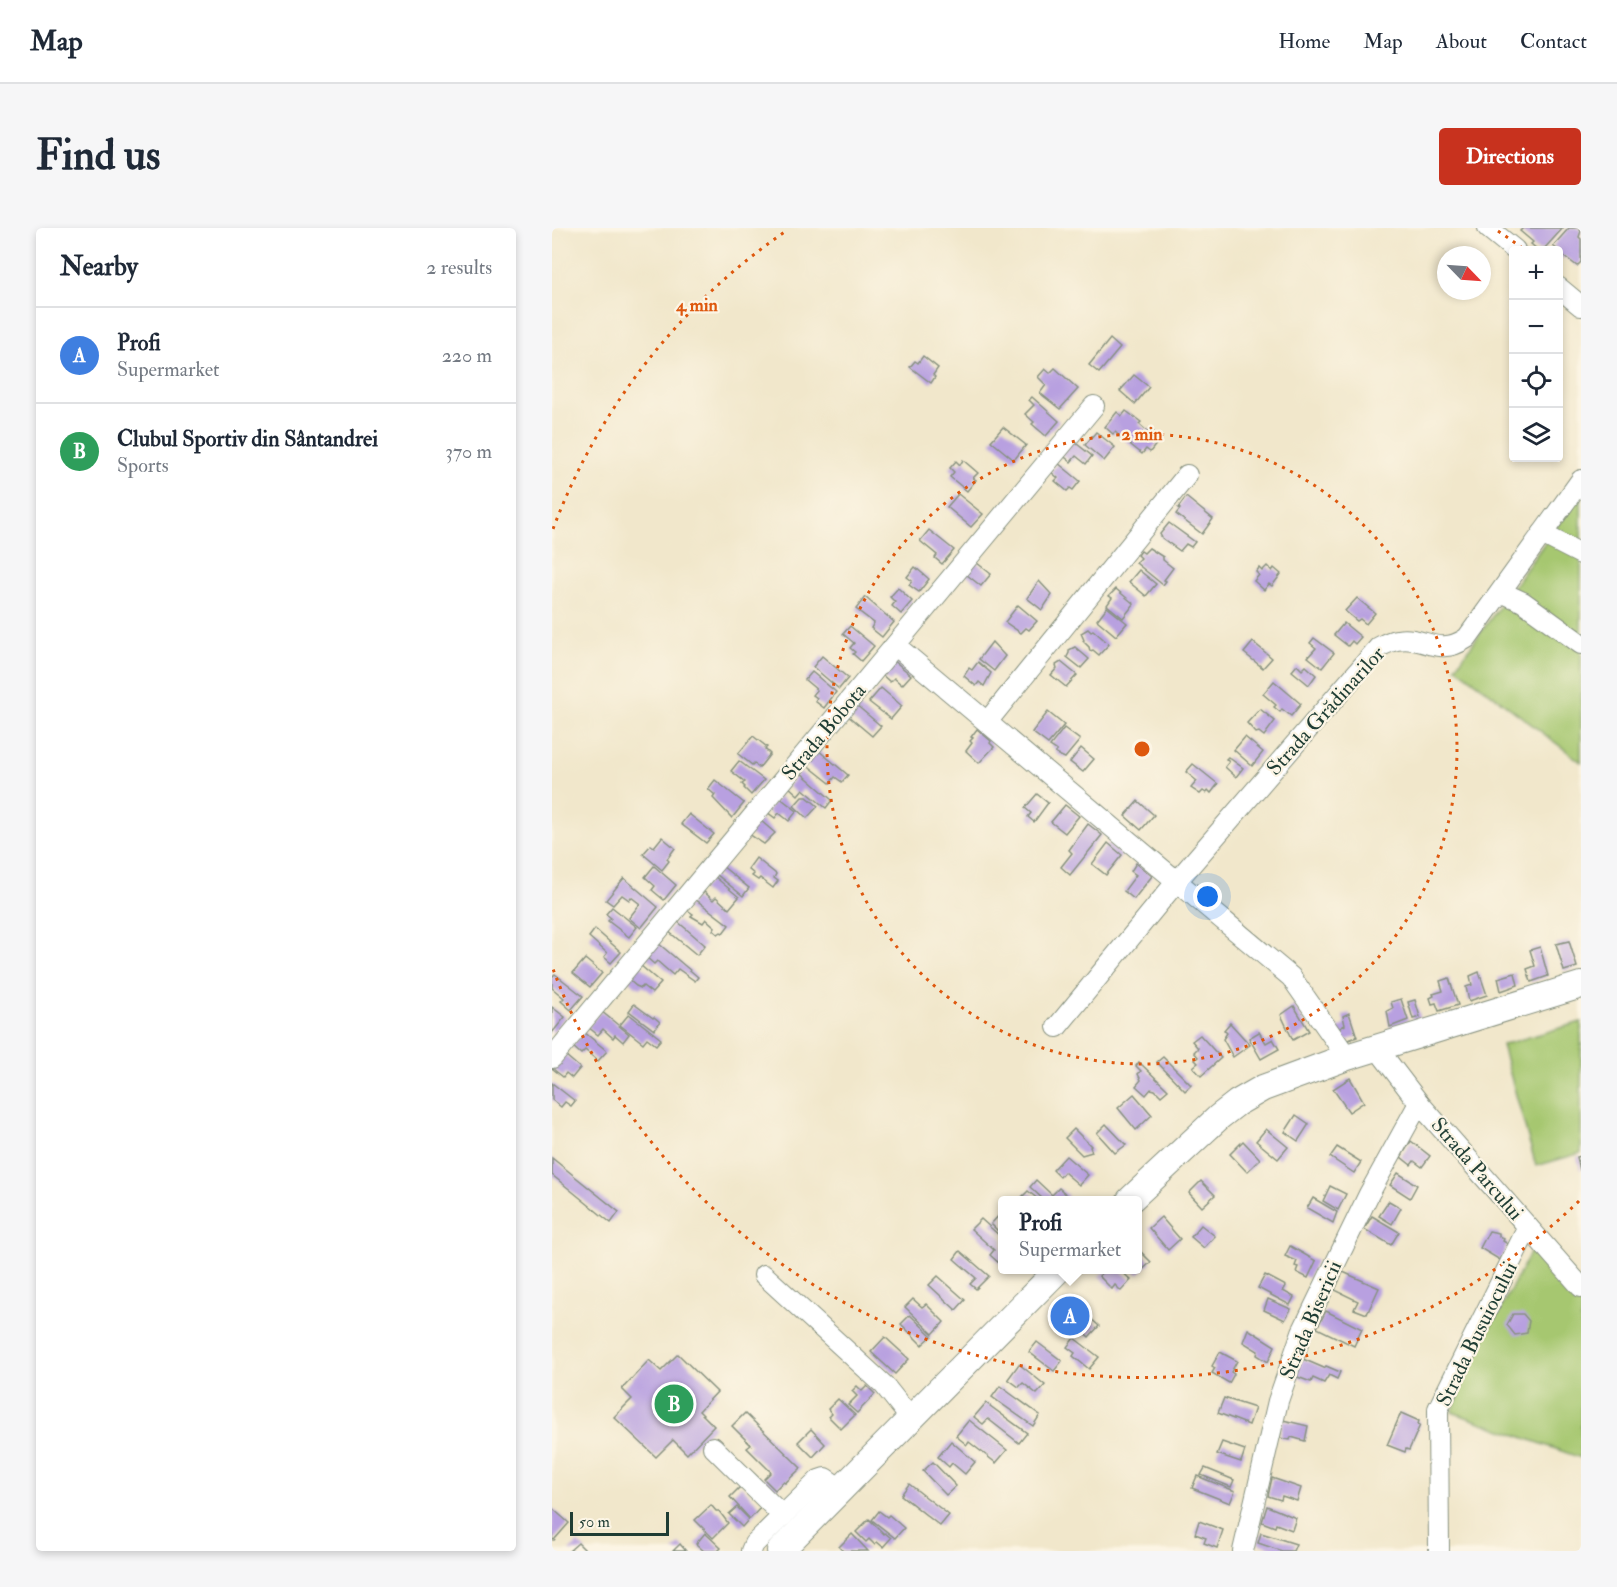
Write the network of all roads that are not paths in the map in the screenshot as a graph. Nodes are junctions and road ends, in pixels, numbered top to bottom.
1 (1488, 228) edge
2 (1510, 246) edge
3 (1563, 291) edge
4 (1581, 306) edge
5 (1094, 406) dead end
6 (1187, 475) dead end
7 (1581, 480) edge
8 (1581, 501) edge
9 (1548, 537) junction
10 (1581, 554) edge
11 (1501, 592) junction
12 (1581, 644) edge
13 (896, 646) junction
14 (987, 722) junction
15 (1177, 881) junction
16 (1581, 985) edge
17 (1057, 1026) dead end
18 (1377, 1048) junction
19 (1347, 1057) junction
20 (552, 1058) edge
21 (1419, 1103) junction
22 (1134, 1196) edge
23 (1528, 1227) junction
24 (1053, 1274) edge
25 (764, 1275) dead end
26 (1581, 1287) edge
27 (911, 1419) junction
28 (713, 1447) dead end
29 (841, 1489) junction
30 (783, 1516) junction
31 (752, 1551) edge
32 (780, 1551) edge
33 (1243, 1551) edge
34 (1439, 1551) edge

1 - 2 street
3 - 4 street
5 - 13 street, Strada Bobota
6 - 14 street
7 - 9 street, Strada Grădinarilor
8 - 9 street
9 - 10 street
9 - 11 street, Strada Grădinarilor
11 - 12 street
11 - 15 street, Strada Grădinarilor
13 - 14 street
13 - 20 street, Strada Bobota
14 - 15 street
15 - 17 street, Strada Grădinarilor
15 - 19 street
16 - 18 main road
18 - 19 main road
18 - 21 street, Strada Parcului
19 - 22 main road
21 - 23 street, Strada Parcului
21 - 33 street, Strada Bisericii
23 - 26 street, Strada Parcului
23 - 34 street, Strada Busuiocului
24 - 27 main road
25 - 27 street
27 - 29 main road
28 - 30 street
29 - 30 street
29 - 32 main road
30 - 31 street

